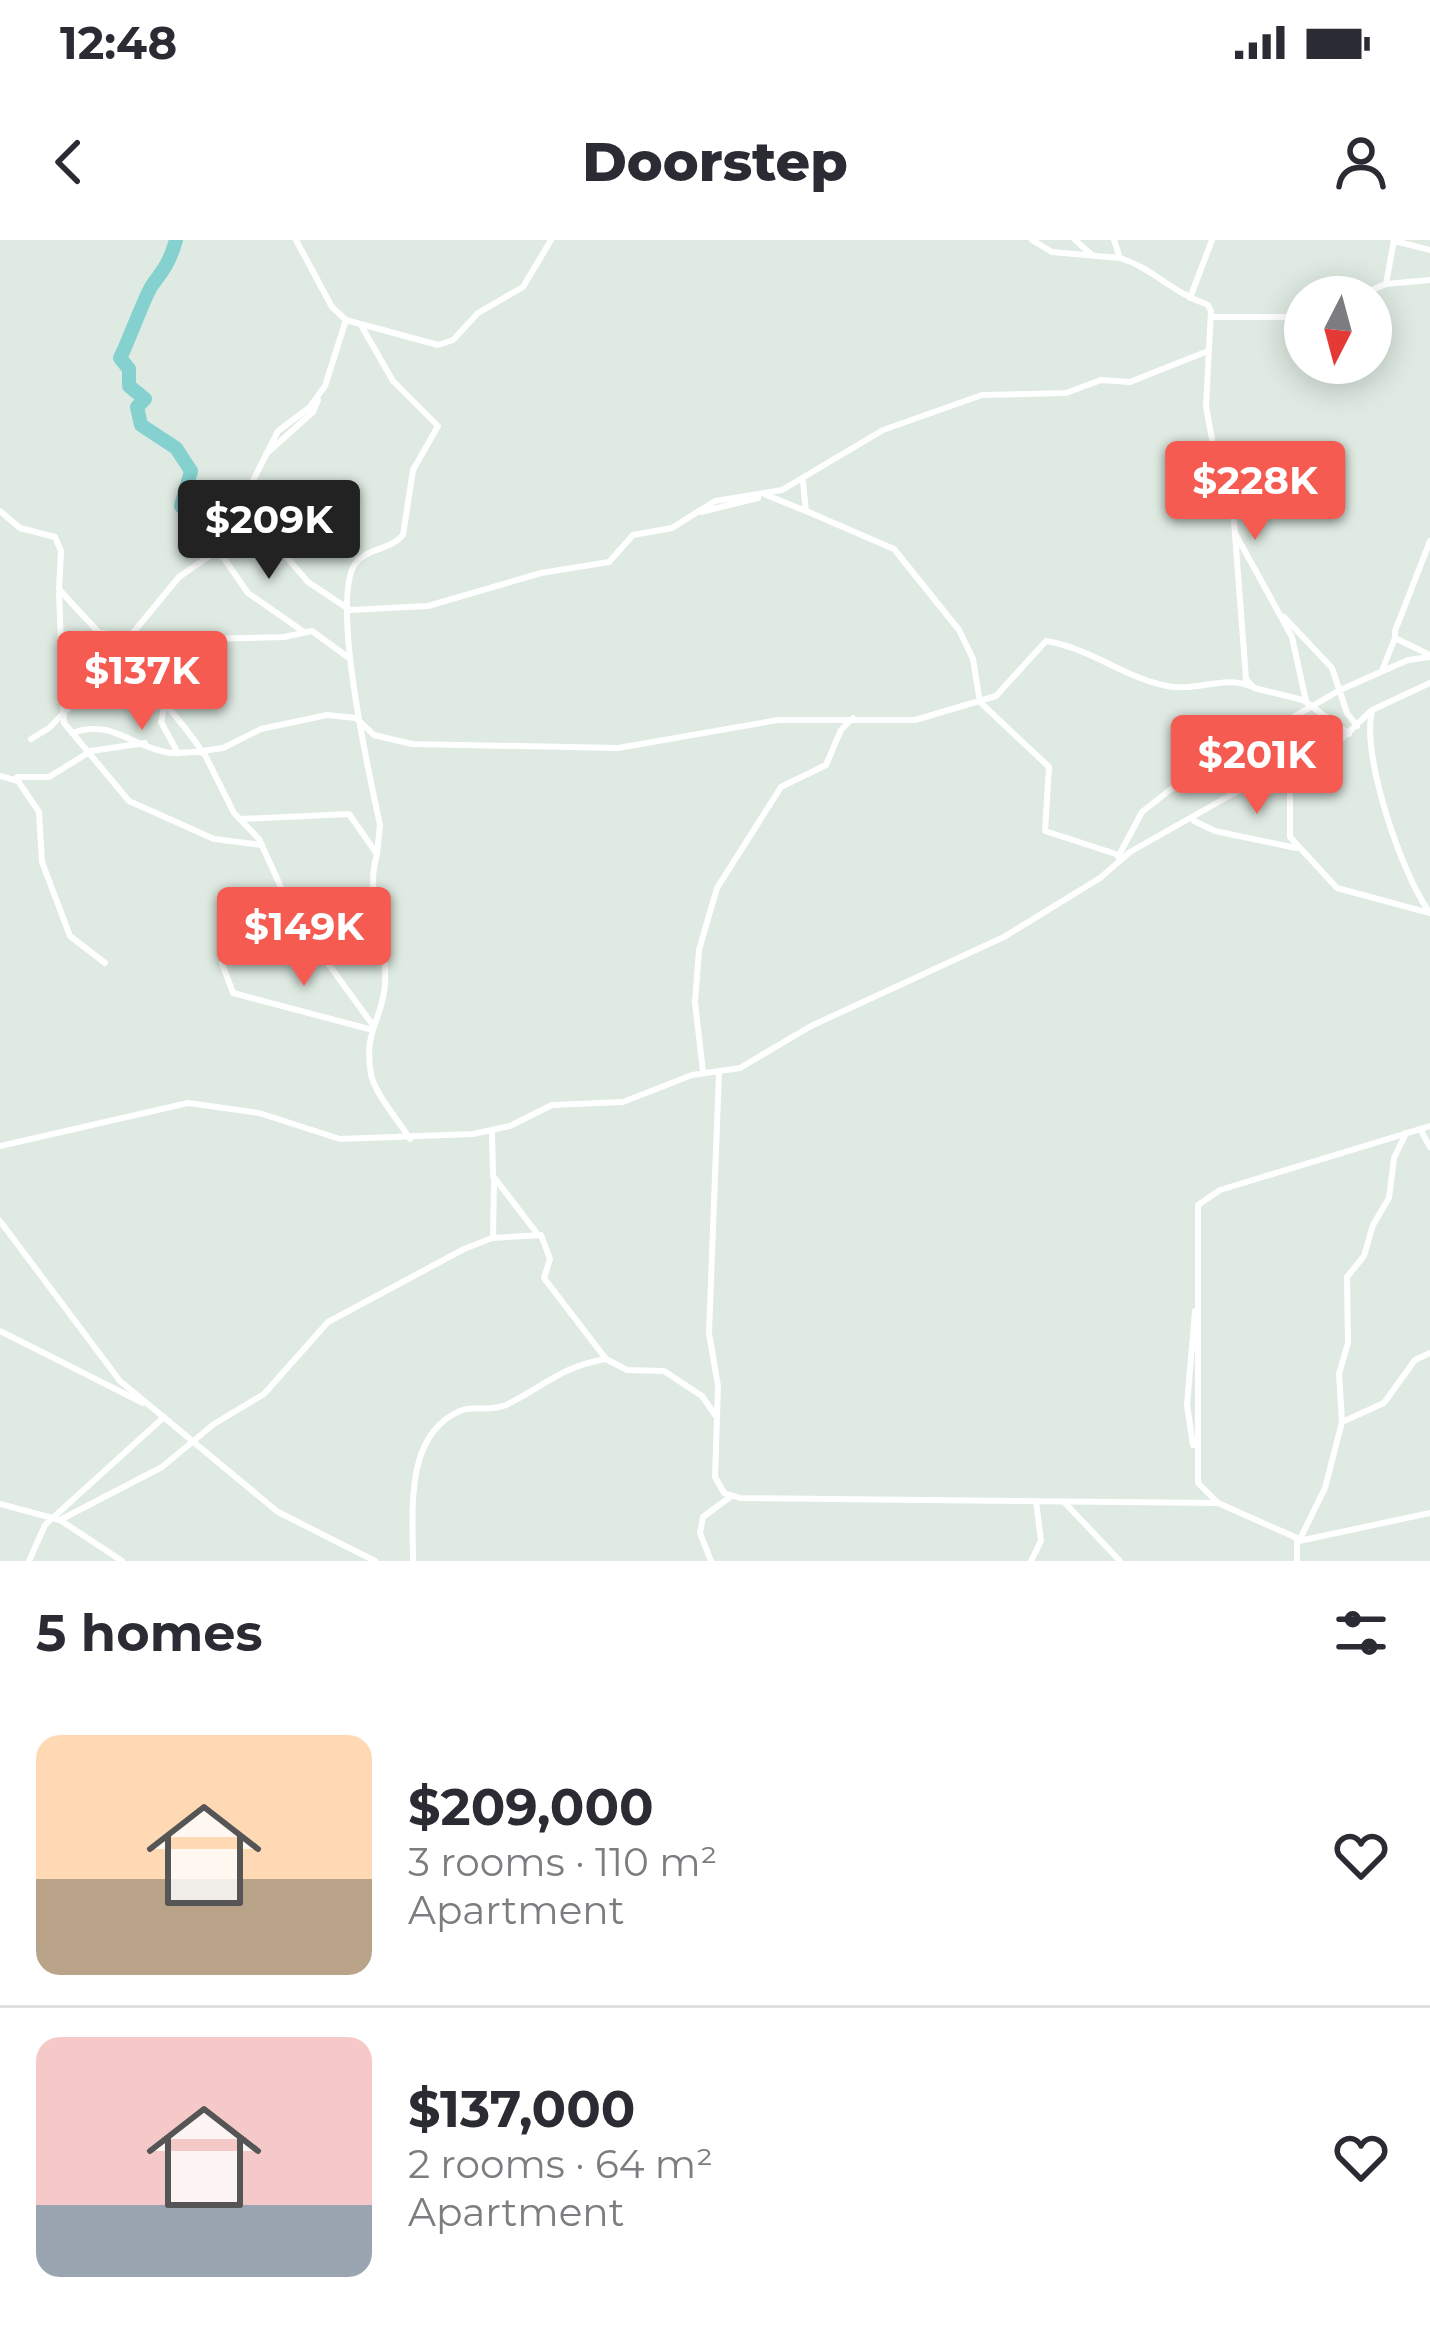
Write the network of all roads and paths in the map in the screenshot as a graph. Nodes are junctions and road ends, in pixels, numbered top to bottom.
1 (296, 240) edge
2 (551, 240) edge
3 (1032, 240) edge
4 (1075, 240) edge
5 (1114, 240) edge
6 (1212, 240) edge
7 (1395, 240) edge
8 (1430, 250) edge
9 (1094, 256) junction
10 (1120, 258) junction
11 (1388, 276) edge
12 (1430, 280) edge
13 (1392, 283) edge
14 (1190, 299) junction
15 (1210, 317) junction
16 (1284, 317) edge
17 (346, 320) junction
18 (362, 327) junction
19 (1208, 351) junction
20 (804, 479) junction
21 (763, 496) junction
22 (0, 511) edge
23 (806, 511) junction
24 (232, 527) junction
25 (1233, 530) junction
26 (1430, 541) edge
27 (218, 550) junction
28 (59, 589) junction
29 (1271, 605) junction
30 (350, 610) junction
31 (99, 632) junction
32 (304, 632) junction
33 (1396, 638) junction
34 (128, 642) junction
35 (118, 653) junction
36 (1430, 656) edge
37 (352, 661) junction
38 (1382, 671) junction
39 (1430, 683) edge
40 (1250, 686) junction
41 (1340, 690) junction
42 (166, 699) junction
43 (980, 702) junction
44 (1305, 708) junction
45 (64, 710) junction
46 (1372, 710) junction
47 (853, 718) junction
48 (360, 721) junction
49 (1358, 726) junction
50 (72, 733) junction
51 (1349, 734) junction
52 (31, 739) dead end
53 (145, 743) junction
54 (202, 751) junction
55 (91, 752) junction
56 (178, 753) junction
57 (1289, 762) junction
58 (0, 776) edge
59 (14, 777) junction
60 (241, 819) junction
61 (1192, 820) junction
62 (262, 845) junction
63 (1299, 850) junction
64 (377, 854) junction
65 (1118, 858) junction
66 (1430, 913) edge
67 (105, 963) dead end
68 (222, 963) dead end
69 (370, 1026) junction
70 (718, 1071) junction
71 (703, 1072) junction
72 (1430, 1126) edge
73 (1420, 1129) junction
74 (492, 1132) junction
75 (1406, 1133) junction
76 (410, 1139) junction
77 (0, 1146) edge
78 (1430, 1147) edge
79 (493, 1176) junction
80 (0, 1221) edge
81 (536, 1232) junction
82 (492, 1238) junction
83 (0, 1331) edge
84 (1430, 1354) edge
85 (605, 1359) junction
86 (146, 1405) junction
87 (164, 1417) junction
88 (717, 1419) junction
89 (1342, 1422) junction
90 (193, 1440) junction
91 (1198, 1483) junction
92 (730, 1497) junction
93 (1036, 1501) junction
94 (1205, 1501) junction
95 (1064, 1503) junction
96 (0, 1504) edge
97 (1218, 1504) junction
98 (1430, 1513) edge
99 (57, 1519) junction
100 (1299, 1541) junction
101 (356, 1555) junction
102 (29, 1561) edge
103 (122, 1561) edge
104 (345, 1561) edge
105 (374, 1561) edge
106 (413, 1561) edge
107 (711, 1561) edge
108 (1031, 1561) edge
109 (1120, 1561) edge
110 (1297, 1561) edge

1 - 17 street
2 - 18 street
3 - 9 street
4 - 9 street
5 - 10 street
6 - 14 street
7 - 8 street
7 - 11 street
9 - 10 street
10 - 14 street
12 - 13 street
14 - 15 street
15 - 16 street
15 - 19 street
17 - 18 street
17 - 24 street
18 - 30 street
19 - 20 street
19 - 25 street
20 - 21 street
20 - 23 street
21 - 23 street
21 - 30 street
22 - 28 street
23 - 43 street
24 - 27 street
24 - 30 street
25 - 29 street
25 - 40 street
26 - 33 street
27 - 32 street
27 - 34 street
28 - 31 street
28 - 45 street
29 - 41 street
29 - 44 street
30 - 37 street
31 - 34 street
31 - 35 street
32 - 34 street
32 - 37 street
33 - 36 street
33 - 38 street
34 - 35 street
35 - 42 street
35 - 45 street
36 - 38 street
37 - 48 street
38 - 41 street
39 - 46 street
40 - 43 street
40 - 44 street
41 - 44 street
41 - 49 street
42 - 54 street
42 - 56 street
43 - 47 street
43 - 65 street
44 - 51 street
44 - 57 street
44 - 65 street
45 - 50 street
45 - 52 street
46 - 49 street
46 - 66 street
47 - 48 street
47 - 71 street
48 - 54 street
48 - 64 street
49 - 51 street
50 - 53 street
50 - 55 street
51 - 57 street
53 - 55 street
53 - 56 street
54 - 56 street
54 - 60 street
55 - 59 street
55 - 62 street
57 - 61 street
57 - 63 street
58 - 59 street
59 - 67 street
60 - 62 street
60 - 64 street
61 - 63 street
61 - 65 street
62 - 69 street
63 - 66 street
64 - 69 street
65 - 70 street
68 - 69 street
69 - 76 street
70 - 71 street
70 - 88 street
71 - 74 street
72 - 73 street
73 - 75 street
73 - 78 street
74 - 76 street
74 - 79 street
75 - 89 street
75 - 91 street
76 - 77 street
79 - 81 street
79 - 82 street
80 - 86 street
81 - 82 street
81 - 85 street
82 - 90 street
83 - 86 street
84 - 89 street
85 - 88 street
85 - 106 street
86 - 87 street
87 - 90 street
87 - 99 street
88 - 92 street
89 - 100 street
90 - 99 street
90 - 101 street
91 - 94 street
91 - 97 street
92 - 93 street
92 - 107 street
93 - 95 street
93 - 108 street
94 - 95 street
94 - 97 street
95 - 109 street
96 - 99 street
97 - 100 street
98 - 100 street
99 - 102 street
99 - 103 street
100 - 110 street
101 - 104 street
101 - 105 street

